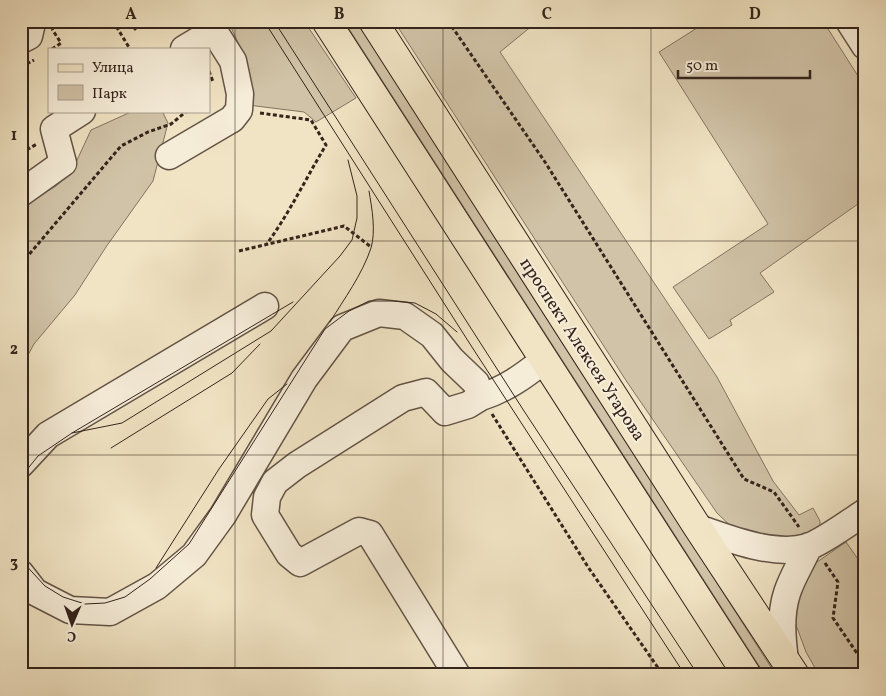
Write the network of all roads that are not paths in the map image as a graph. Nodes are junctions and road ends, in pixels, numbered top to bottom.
1 (31, 21) edge
2 (326, 21) edge
3 (373, 21) edge
4 (849, 21) edge
5 (211, 26) edge
6 (21, 40) edge
7 (865, 46) edge
8 (185, 48) edge
9 (80, 112) edge
10 (169, 156) dead end
11 (21, 193) edge
12 (265, 306) dead end
13 (544, 360) junction
14 (481, 397) junction
15 (21, 464) edge
16 (865, 512) edge
17 (698, 528) junction
18 (810, 546) junction
19 (21, 574) edge
20 (790, 667) edge
21 (457, 675) edge
22 (747, 675) edge

1 - 6 lane
2 - 13 main road
3 - 17 main road, проспект Алексея Угарова
4 - 7 lane
5 - 8 lane
5 - 10 lane
9 - 11 lane
12 - 15 lane
13 - 14 lane
13 - 22 main road
14 - 19 lane
14 - 21 lane
16 - 18 lane
17 - 18 lane
17 - 20 main road, проспект Алексея Угарова
18 - 20 lane

